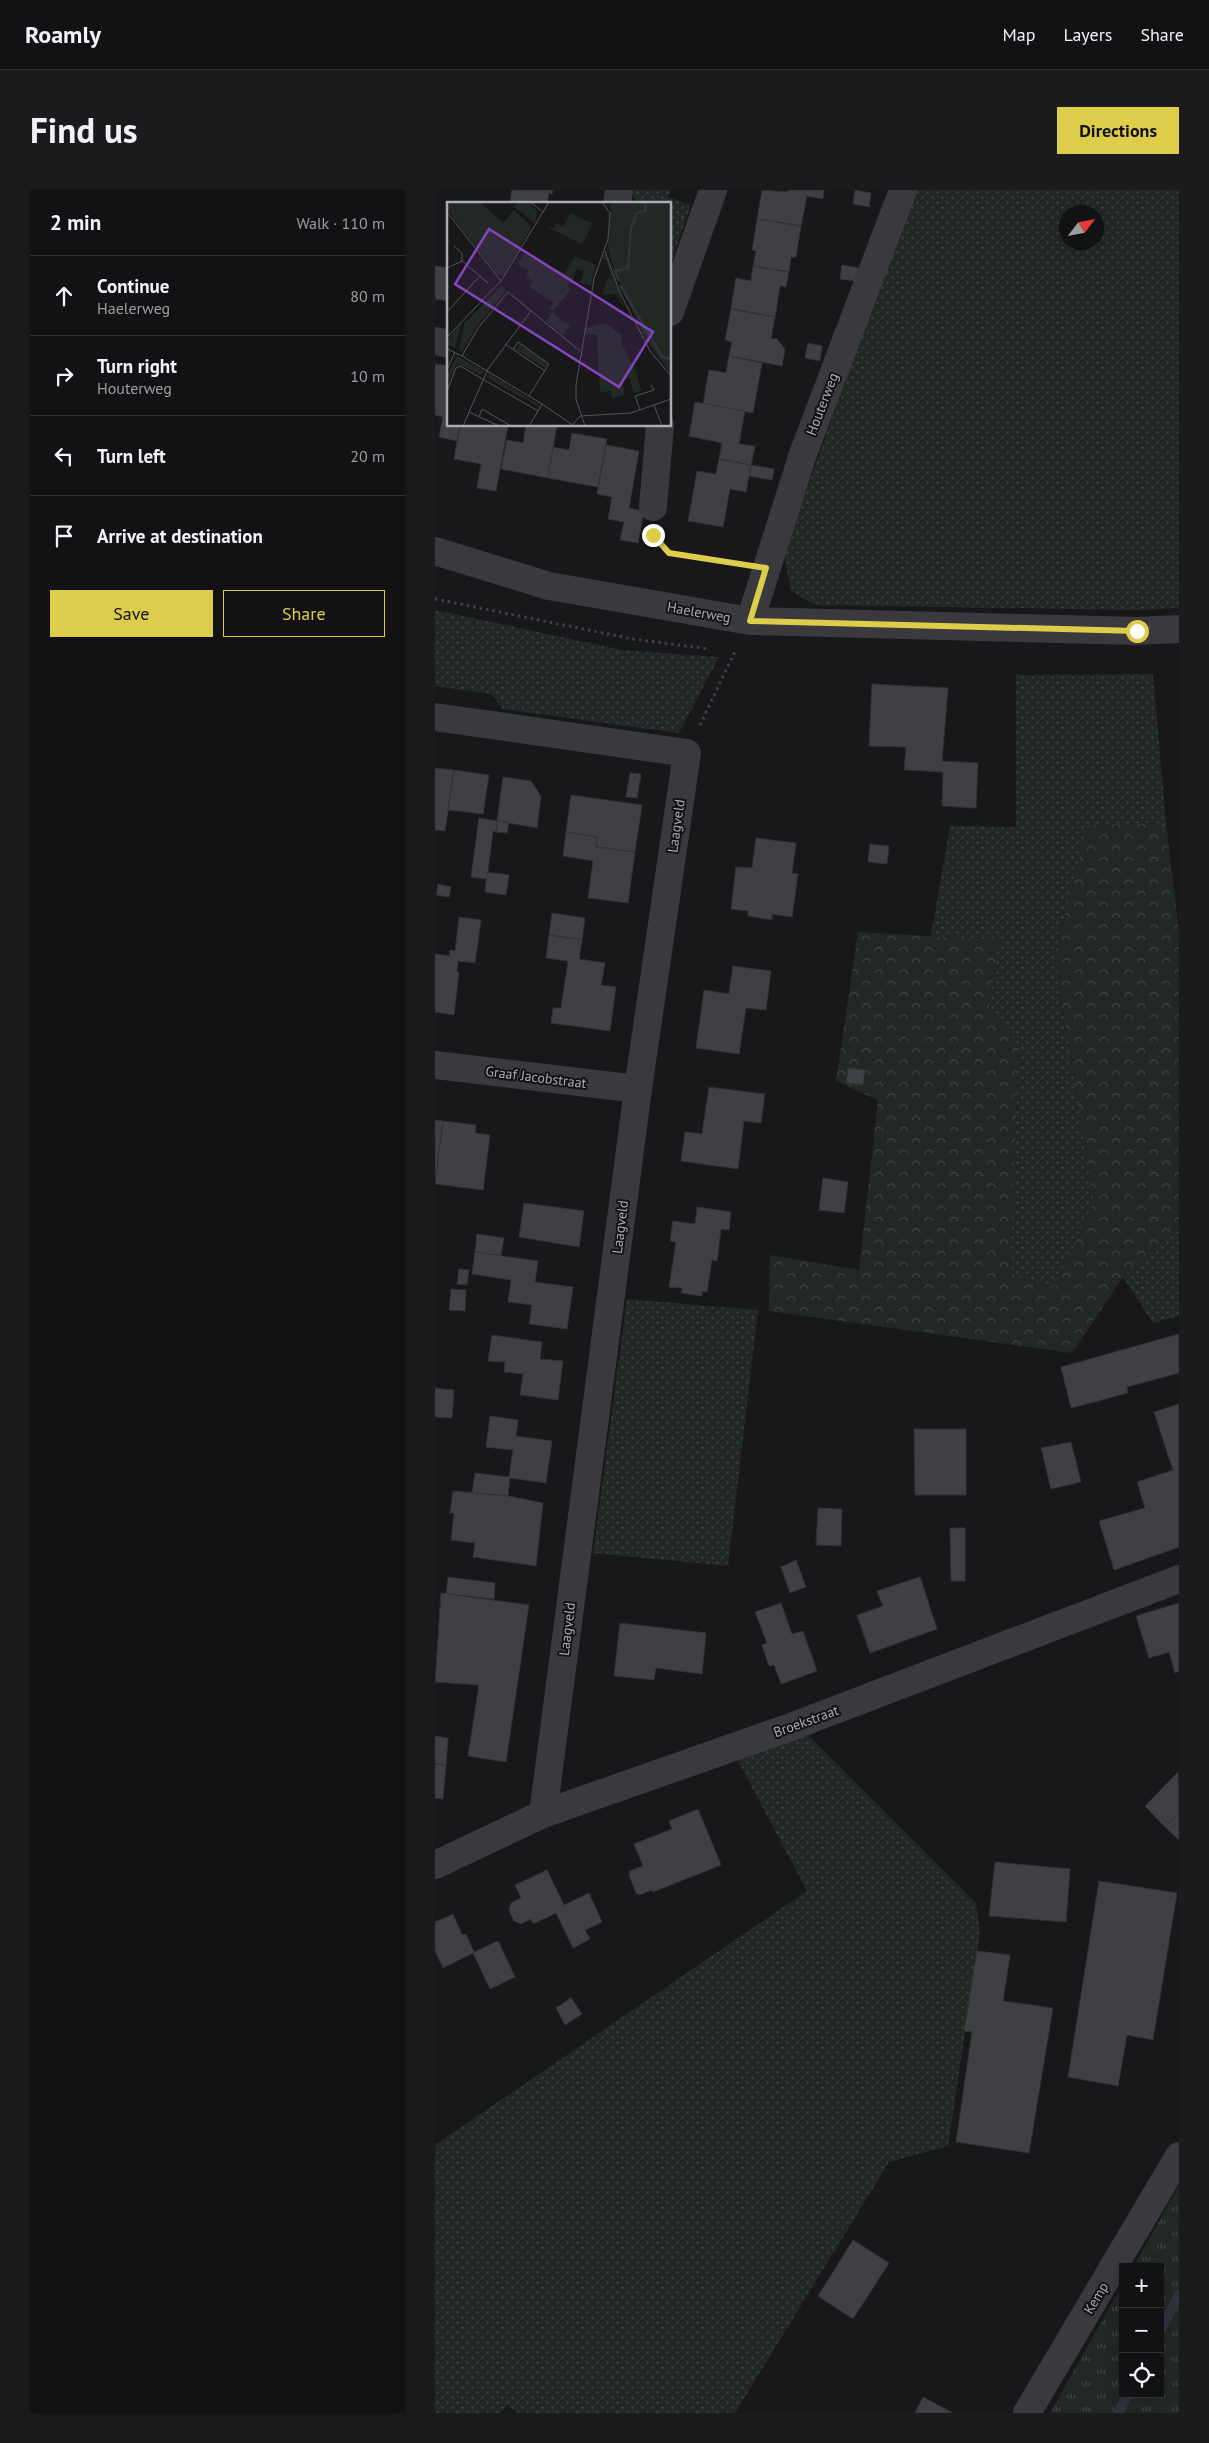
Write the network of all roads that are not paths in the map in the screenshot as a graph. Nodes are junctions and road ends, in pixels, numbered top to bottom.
1 (713, 190) edge
2 (903, 190) edge
3 (671, 309) edge
4 (660, 426) edge
5 (653, 507) road end
6 (435, 551) edge
7 (750, 621) junction
8 (1179, 630) edge
9 (435, 717) edge
10 (435, 1065) edge
11 (638, 1089) junction
12 (1179, 1579) edge
13 (543, 1814) junction
14 (435, 1865) edge
15 (1179, 2156) edge
16 (1027, 2413) edge

1 - 3 street
2 - 7 street, Houterweg
4 - 5 street
6 - 7 street, Haelerweg
7 - 8 street, Haelerweg
9 - 11 street, Laagveld
10 - 11 street, Graaf Jacobstraat
11 - 13 street, Laagveld
12 - 13 street, Broekstraat
13 - 14 street, Broekstraat
15 - 16 street, Kemp

